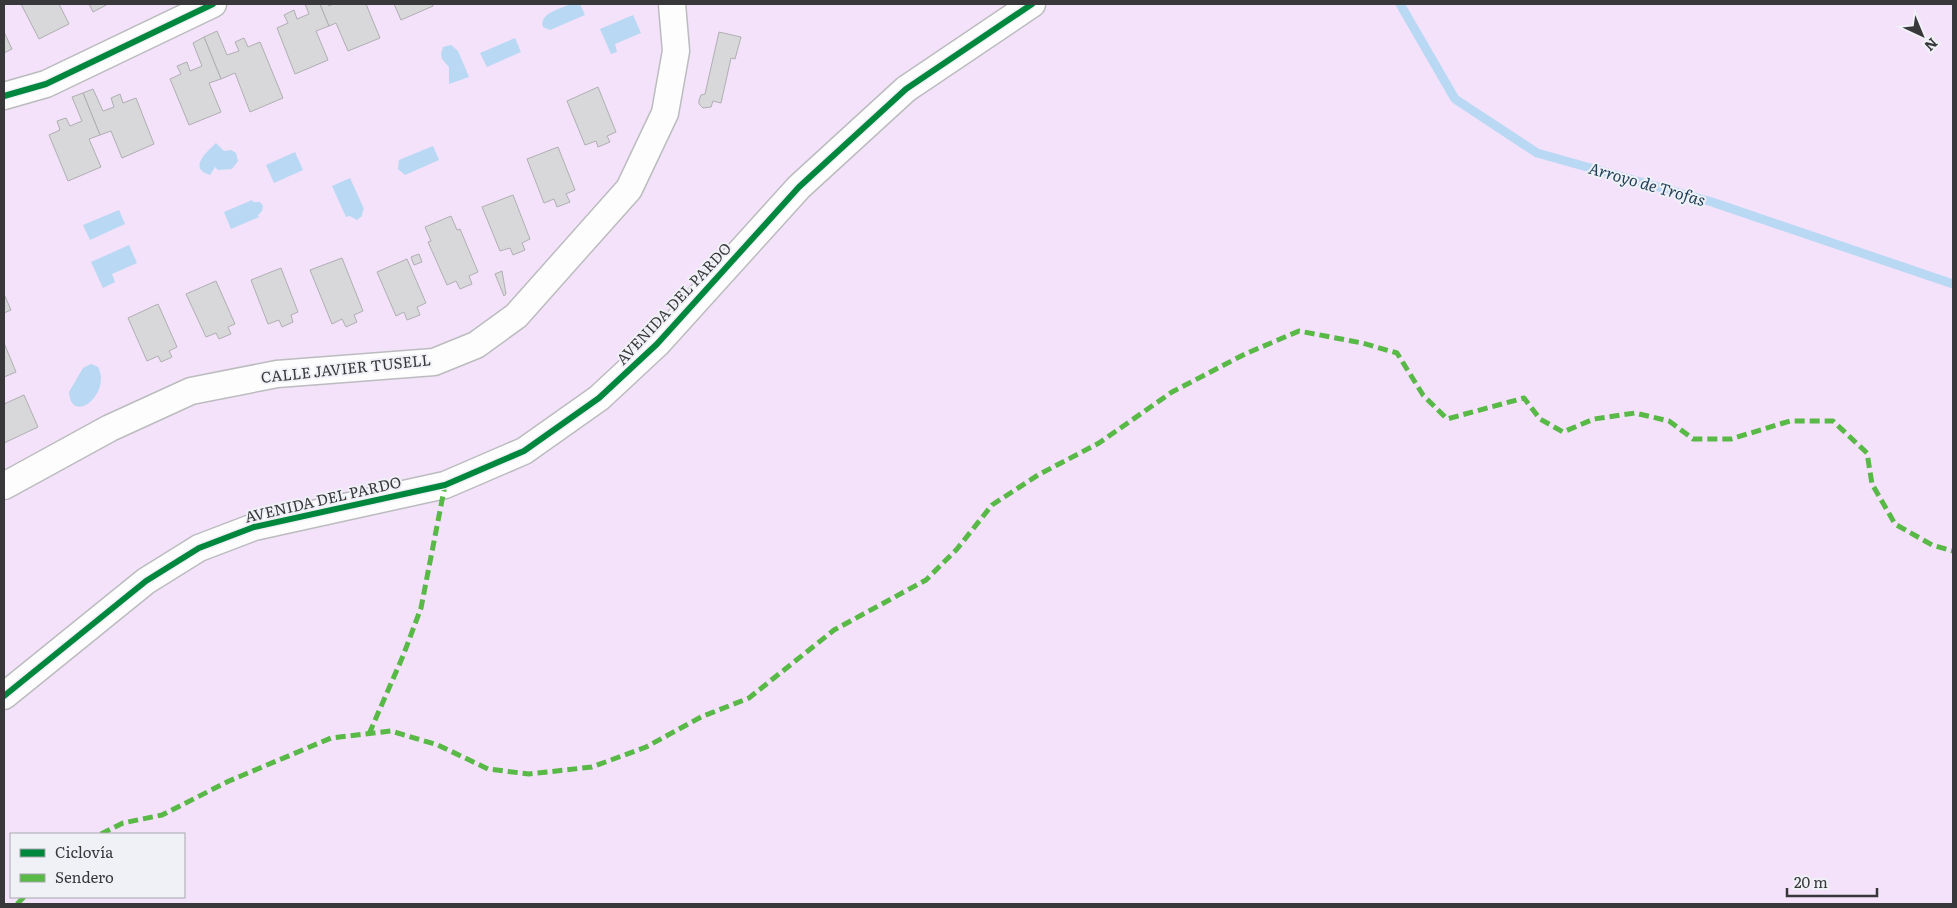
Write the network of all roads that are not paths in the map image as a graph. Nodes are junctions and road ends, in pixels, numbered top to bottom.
1 (213, 4) edge
2 (672, 4) edge
3 (1032, 4) edge
4 (4, 96) edge
5 (4, 486) edge
6 (4, 696) edge

1 - 4 street
2 - 5 street, CALLE JAVIER TUSELL
3 - 6 street, AVENIDA DEL PARDO

